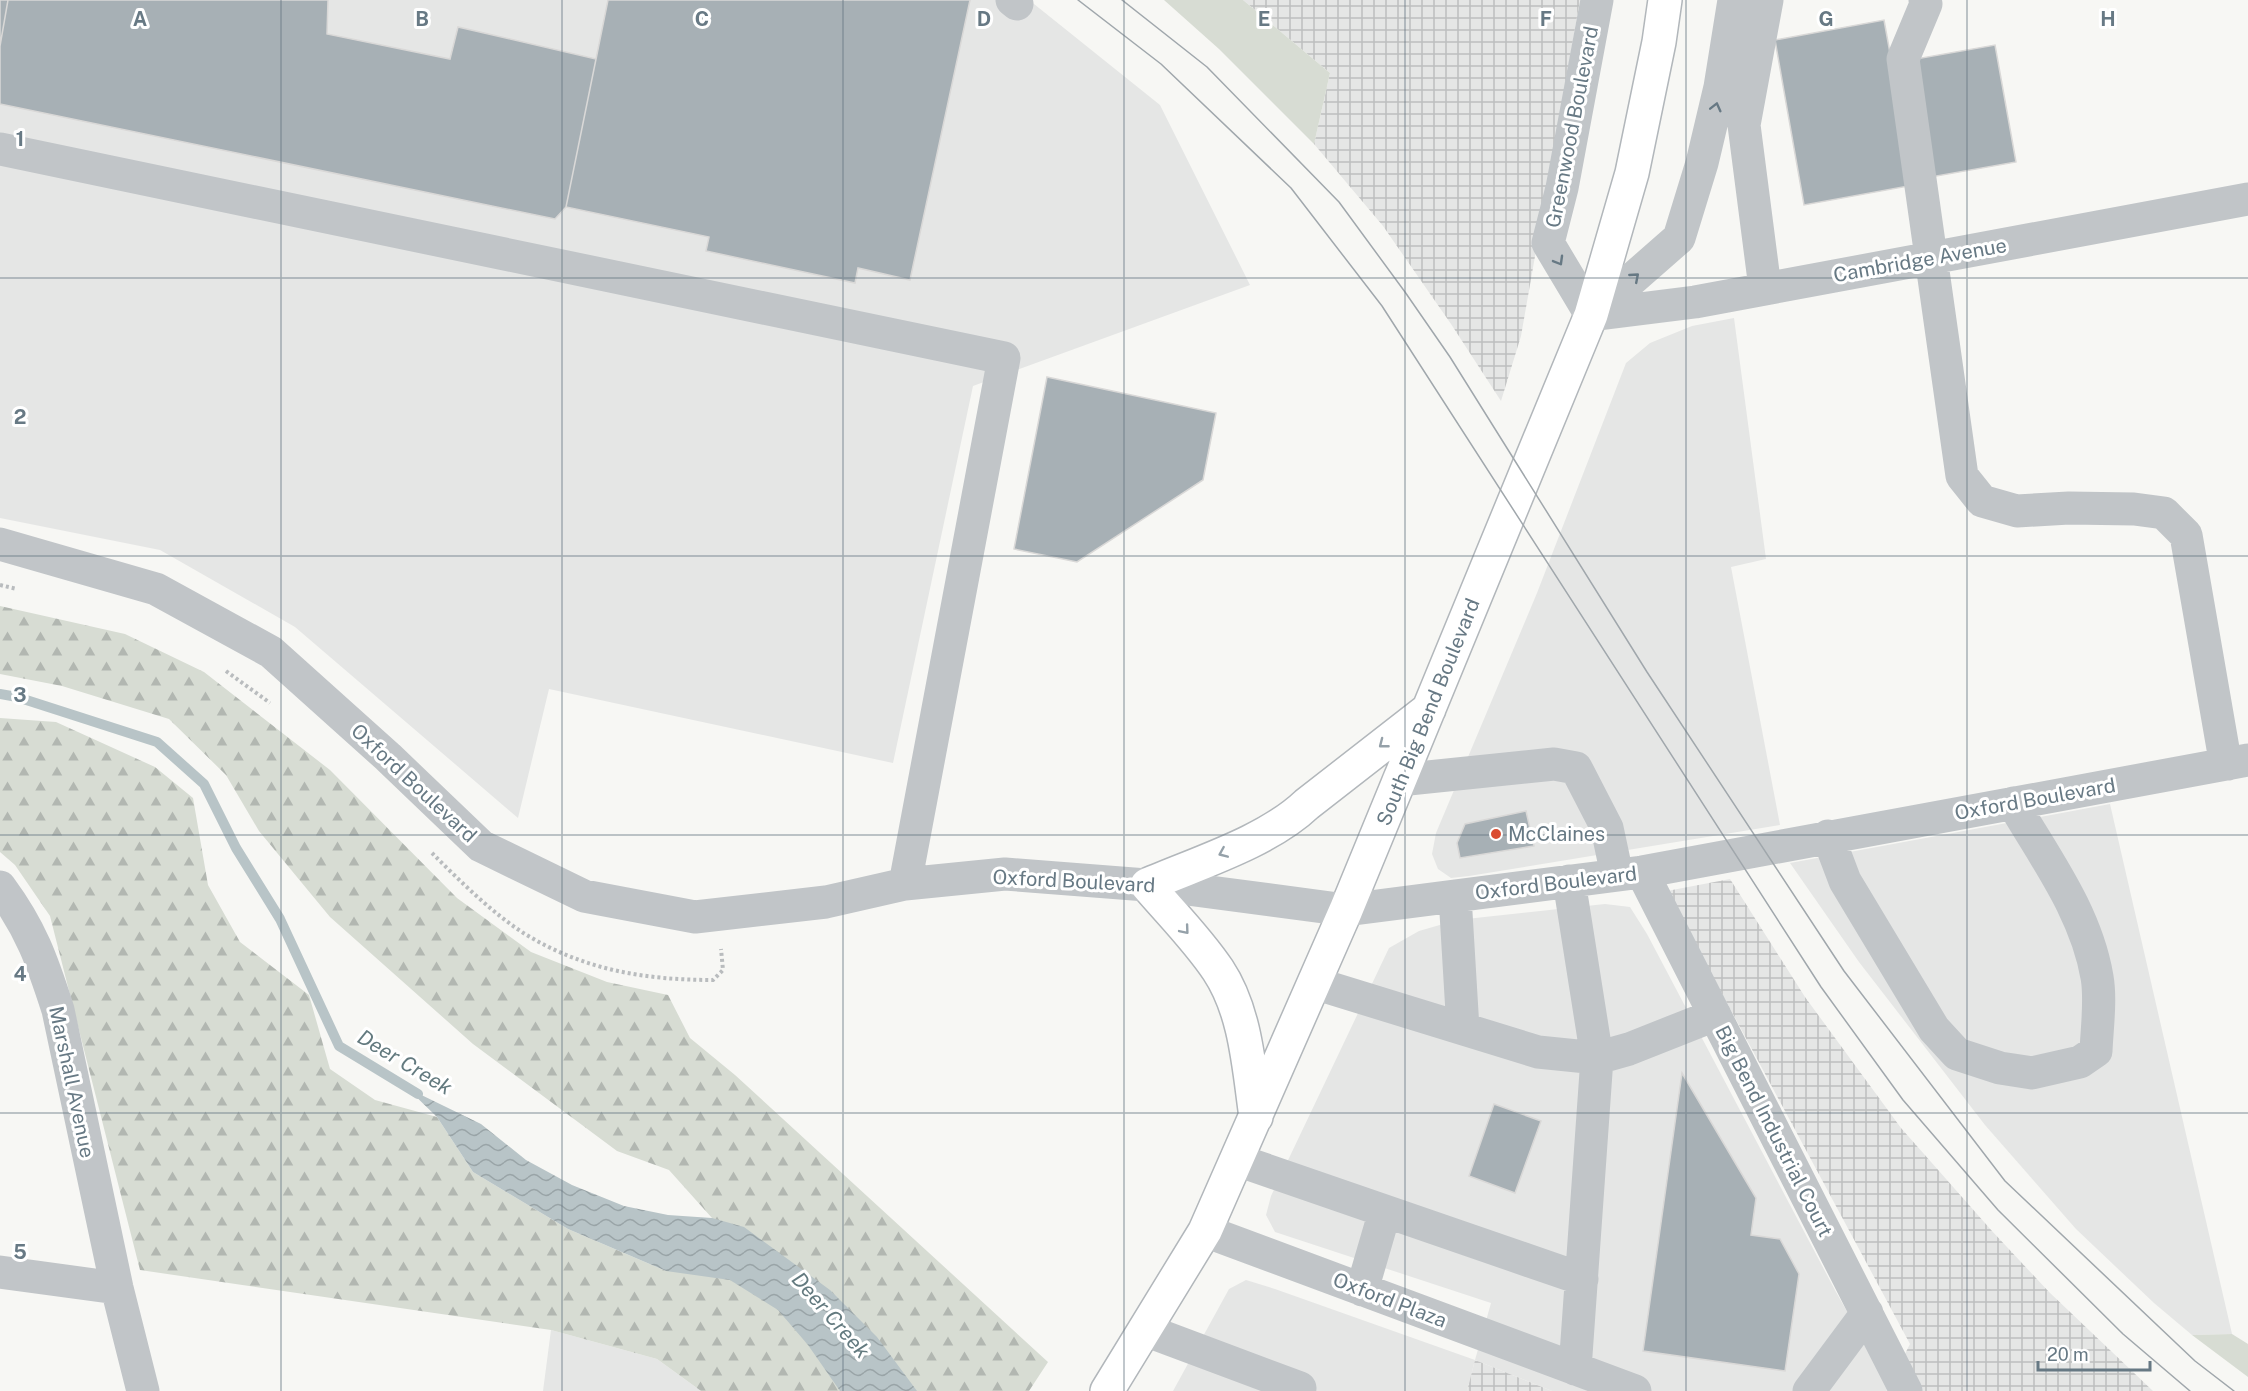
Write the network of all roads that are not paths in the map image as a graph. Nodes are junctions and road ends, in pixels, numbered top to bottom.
1 (1596, 0) edge
2 (1665, 0) edge
3 (1734, 0) edge
4 (1767, 0) edge
5 (1925, 0) edge
6 (0, 149) edge
7 (2248, 199) edge
8 (1930, 259) junction
9 (1765, 288) junction
10 (1591, 315) junction
11 (0, 544) edge
12 (1429, 708) junction
13 (2238, 762) edge
14 (1399, 780) junction
15 (2013, 803) junction
16 (1828, 836) junction
17 (1630, 874) junction
18 (1569, 881) junction
19 (905, 884) junction
20 (1147, 885) junction
21 (0, 887) edge
22 (1455, 896) junction
23 (1346, 910) junction
24 (1314, 983) junction
25 (1715, 1015) junction
26 (1463, 1029) junction
27 (1597, 1058) junction
28 (1256, 1117) junction
29 (1237, 1160) junction
30 (1385, 1211) junction
31 (1205, 1231) junction
32 (0, 1272) edge
33 (1582, 1279) junction
34 (117, 1288) junction
35 (1362, 1290) junction
36 (1867, 1313) junction
37 (1145, 1330) junction
38 (1575, 1370) junction
39 (1300, 1388) dead end
40 (143, 1391) edge
41 (1107, 1391) edge
42 (1635, 1391) edge
43 (1809, 1391) edge
44 (1906, 1391) edge

1 -> 10 street, Greenwood Boulevard
2 - 10 main road, South Big Bend Boulevard
10 -> 3 street
4 - 9 street
5 - 8 street
6 - 19 street
7 - 8 street, Cambridge Avenue
8 - 9 street, Cambridge Avenue
8 - 13 street
9 - 10 street, Cambridge Avenue
10 - 12 main road, South Big Bend Boulevard
11 - 19 street, Oxford Boulevard
12 - 14 main road, South Big Bend Boulevard
12 -> 20 main road
13 - 15 street, Oxford Boulevard
14 - 17 street, Big Bend Industrial Court
14 - 23 main road, South Big Bend Boulevard
15 - 16 street, Oxford Boulevard
15 - 16 street
16 - 17 street, Oxford Boulevard
17 - 18 street, Oxford Boulevard
17 - 25 street, Big Bend Industrial Court
18 - 22 street, Oxford Boulevard
18 - 27 street
19 - 20 street, Oxford Boulevard
20 - 23 street, Oxford Boulevard
20 -> 28 main road
21 - 34 street, Marshall Avenue
22 - 23 street, Oxford Boulevard
22 - 26 street
23 - 24 main road, South Big Bend Boulevard
24 - 26 street
24 - 28 main road, South Big Bend Boulevard
25 - 27 street
25 - 36 street, Big Bend Industrial Court
26 - 27 street
27 - 33 street
28 - 29 main road, South Big Bend Boulevard
29 - 30 street
29 - 31 main road, South Big Bend Boulevard
30 - 33 street
30 - 35 street
31 - 35 street, Oxford Plaza
31 - 37 main road, South Big Bend Boulevard
32 - 34 street
33 - 38 street
34 - 40 street, Marshall Avenue
35 - 38 street, Oxford Plaza
36 - 43 street
36 - 44 street, Big Bend Industrial Court
37 - 39 street
37 - 41 main road, South Big Bend Boulevard
38 - 42 street, Oxford Plaza

